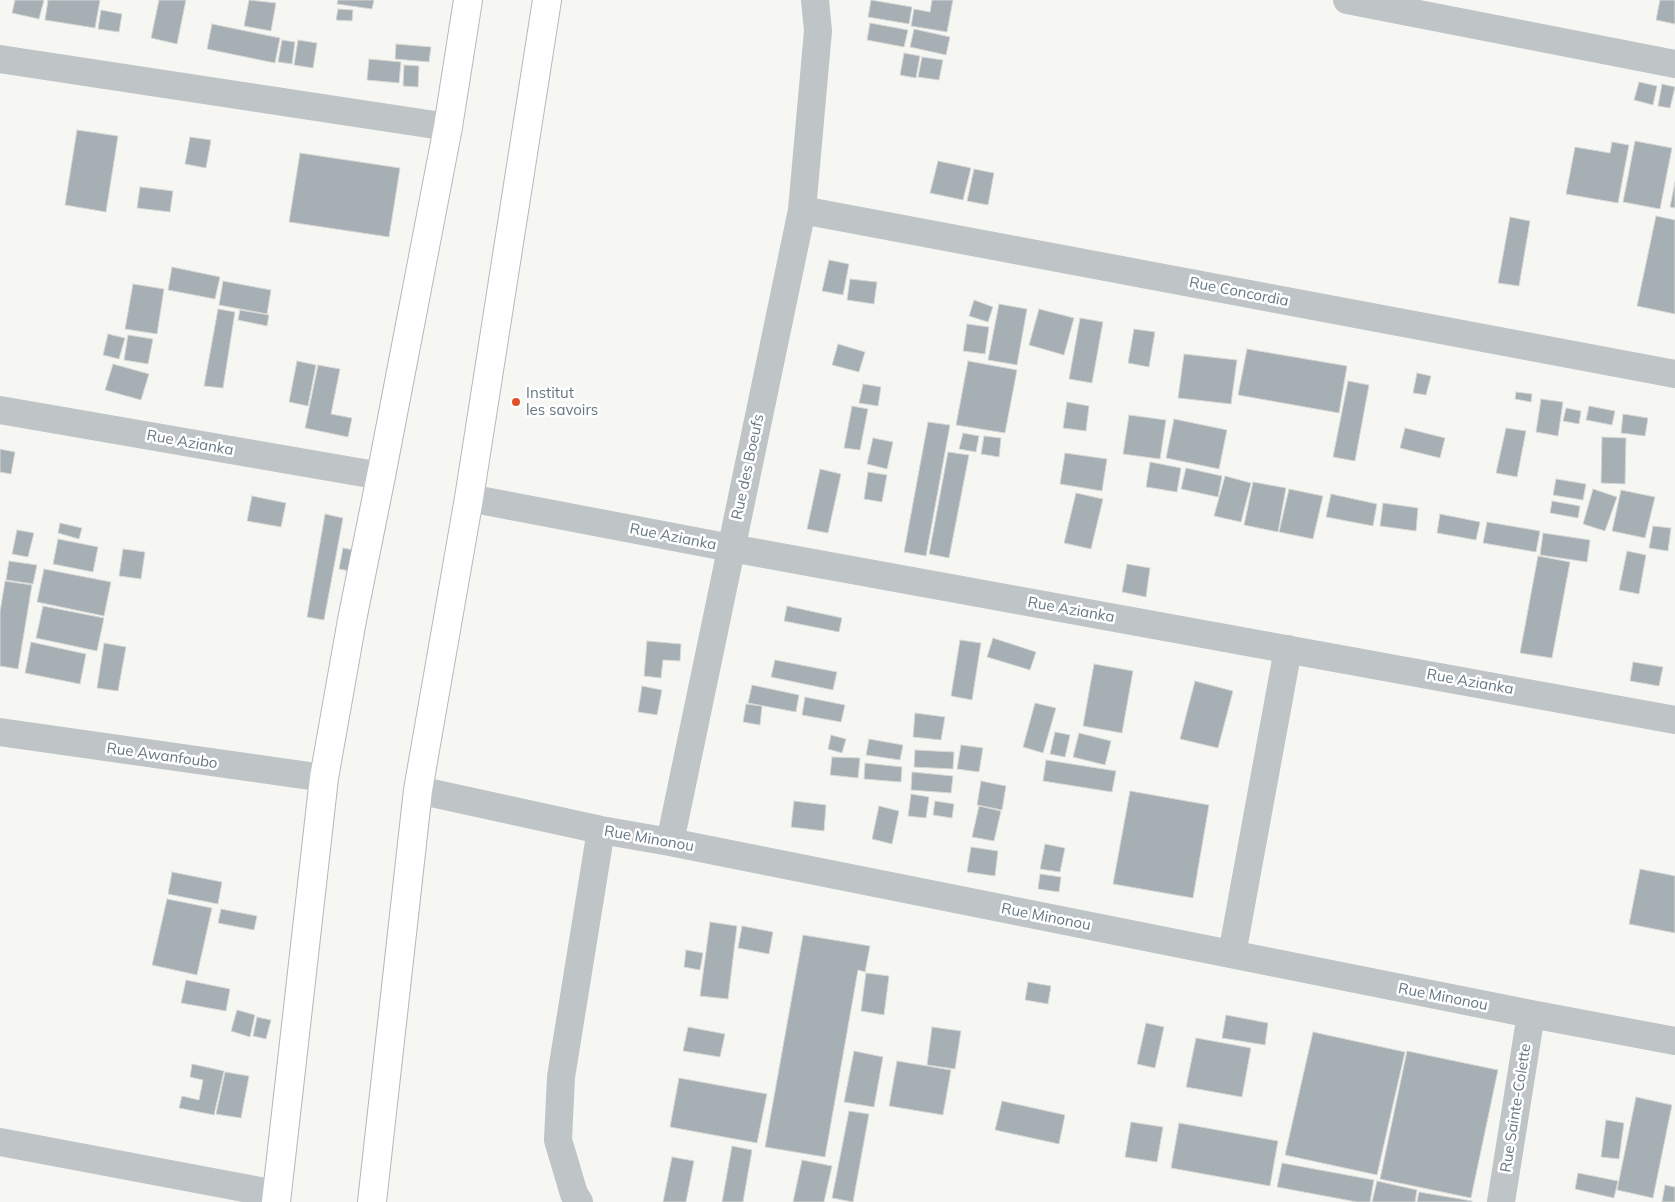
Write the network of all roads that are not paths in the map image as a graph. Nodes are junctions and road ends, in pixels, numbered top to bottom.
1 (468, 0) edge
2 (547, 0) edge
3 (815, 0) edge
4 (1347, 0) edge
5 (0, 59) edge
6 (1675, 64) edge
7 (448, 127) junction
8 (802, 210) junction
9 (1675, 374) edge
10 (0, 410) edge
11 (381, 476) junction
12 (468, 498) junction
13 (731, 548) junction
14 (1288, 649) junction
15 (1675, 720) edge
16 (0, 732) edge
17 (324, 778) junction
18 (418, 790) junction
19 (601, 830) junction
20 (670, 842) junction
21 (1232, 954) junction
22 (1532, 1014) junction
23 (1675, 1041) edge
24 (0, 1142) edge
25 (276, 1198) edge
26 (372, 1202) edge
27 (579, 1202) edge
28 (1501, 1202) edge

1 - 7 main road
2 - 12 main road
3 - 8 street, Rue des Boeufs
4 - 6 street
5 - 7 street
7 - 11 main road
8 - 9 street, Rue Concordia
8 - 13 street, Rue des Boeufs
10 - 11 street, Rue Azianka
11 - 17 main road
12 - 13 street, Rue Azianka
12 - 18 main road
13 - 14 street, Rue Azianka
13 - 20 street, Rue des Boeufs
14 - 15 street, Rue Azianka
14 - 21 street
16 - 17 street, Rue Awanfoubo
17 - 25 main road
18 - 19 street, Rue Minonou
18 - 26 main road
19 - 20 street, Rue Minonou
19 - 27 street
20 - 21 street, Rue Minonou
21 - 22 street, Rue Minonou
22 - 23 street, Rue Minonou
22 - 28 street, Rue Sainte-Colette
24 - 25 street

